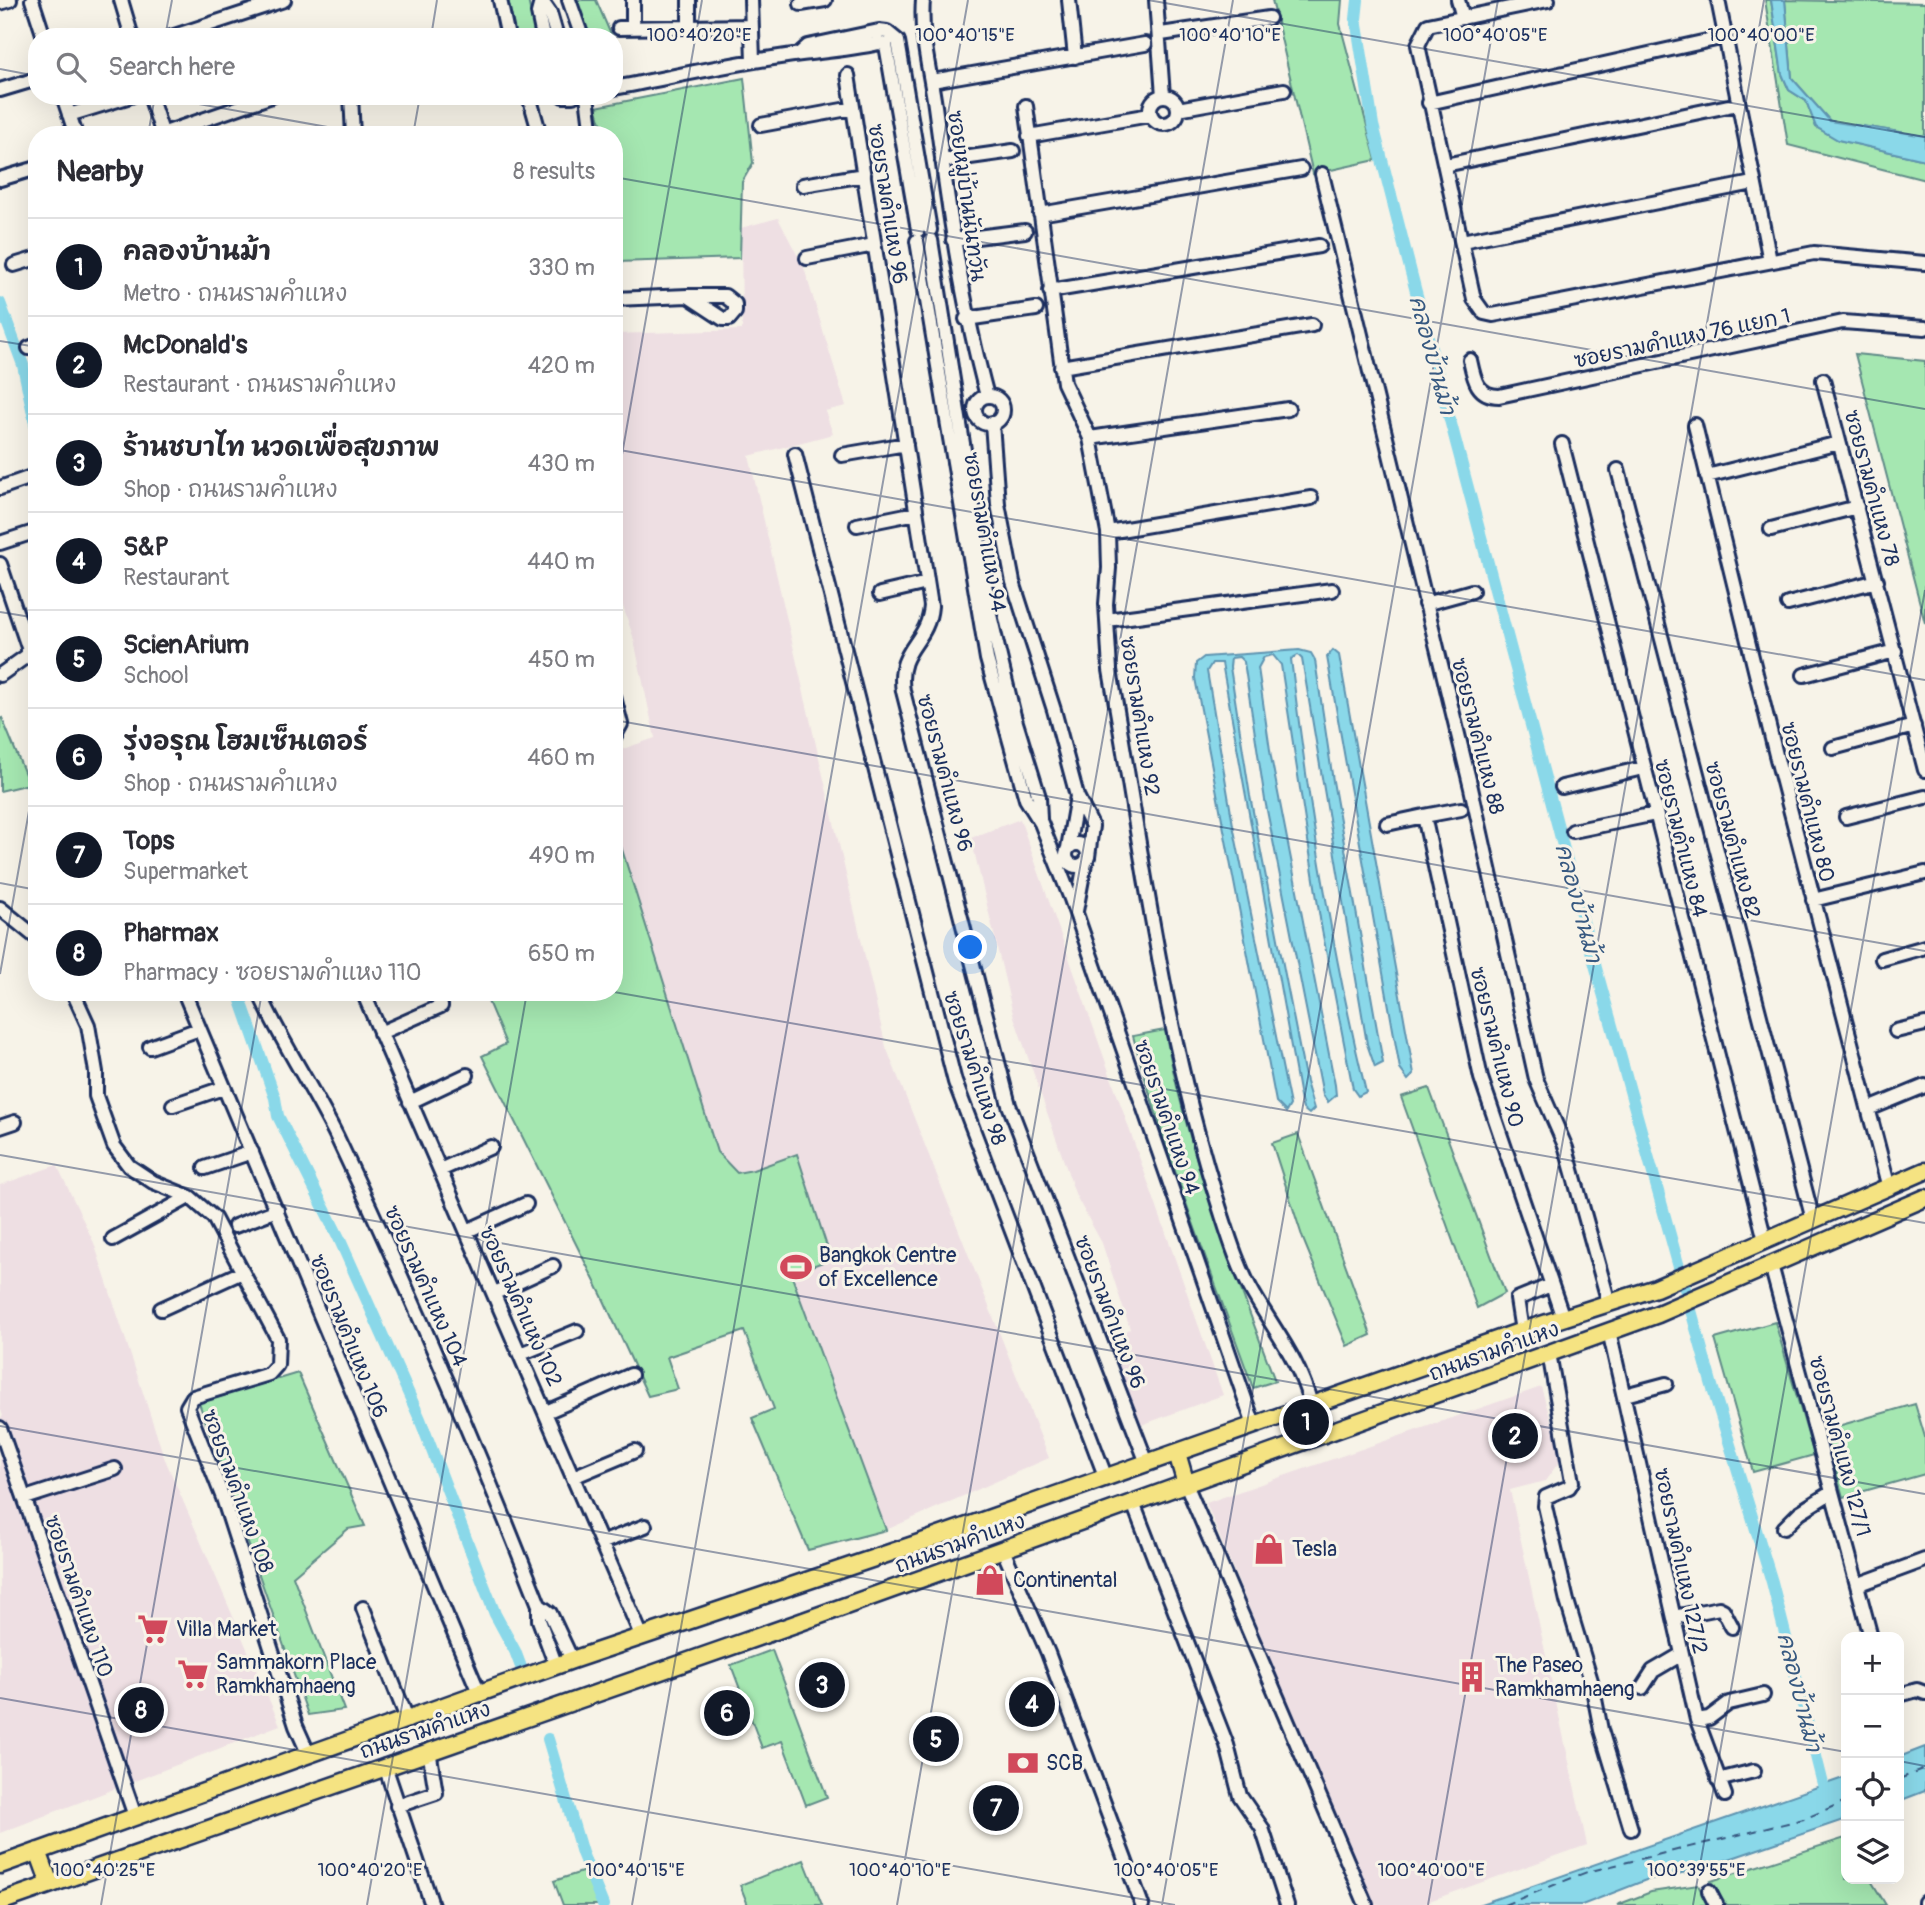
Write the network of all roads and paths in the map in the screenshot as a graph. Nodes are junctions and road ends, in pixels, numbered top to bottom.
1 (10, 0) edge
2 (32, 0) edge
3 (121, 0) edge
4 (284, 0) edge
5 (500, 0) edge
6 (569, 0) edge
7 (633, 0) edge
8 (689, 0) edge
9 (751, 0) edge
10 (825, 0) edge
11 (923, 0) edge
12 (1069, 0) edge
13 (1156, 0) edge
14 (1458, 0) edge
15 (1548, 0) edge
16 (1718, 0) edge
17 (541, 1) edge
18 (0, 3) edge
19 (801, 4) dead end
20 (1269, 18) dead end
21 (1462, 18) junction
22 (751, 26) junction
23 (633, 27) junction
24 (41, 28) edge
25 (129, 28) edge
26 (198, 28) edge
27 (506, 28) edge
28 (541, 28) edge
29 (555, 28) edge
30 (579, 28) edge
31 (618, 28) dead end
32 (689, 28) junction
33 (1161, 34) junction
34 (1725, 37) junction
35 (1145, 44) dead end
36 (1075, 57) junction
37 (753, 61) junction
38 (848, 75) dead end
39 (932, 81) junction
40 (28, 82) edge
41 (623, 86) edge
42 (0, 90) edge
43 (1284, 90) dead end
44 (1163, 96) junction
45 (1429, 103) junction
46 (1738, 104) junction
47 (66, 105) edge
48 (102, 105) edge
49 (153, 105) edge
50 (246, 105) edge
51 (351, 105) edge
52 (532, 105) edge
53 (588, 105) edge
54 (1026, 106) dead end
55 (853, 108) junction
56 (1178, 109) junction
57 (69, 115) junction
58 (1150, 115) junction
59 (761, 125) dead end
60 (73, 126) edge
61 (160, 126) edge
62 (186, 126) edge
63 (353, 126) edge
64 (537, 126) edge
65 (591, 126) edge
66 (1029, 136) junction
67 (1013, 151) dead end
68 (942, 161) junction
69 (1445, 165) junction
70 (1301, 169) dead end
71 (28, 171) edge
72 (1322, 174) dead end
73 (864, 175) junction
74 (0, 179) edge
75 (1754, 183) junction
76 (803, 185) dead end
77 (1040, 214) junction
78 (1025, 231) dead end
79 (953, 240) junction
80 (1462, 241) junction
81 (874, 245) junction
82 (1319, 246) dead end
83 (807, 258) dead end
84 (28, 261) edge
85 (1770, 261) junction
86 (1925, 262) edge
87 (14, 265) dead end
88 (1050, 291) junction
89 (688, 296) dead end
90 (623, 299) edge
91 (1037, 309) dead end
92 (967, 319) junction
93 (1312, 325) dead end
94 (1925, 328) edge
95 (1470, 360) dead end
96 (1061, 367) junction
97 (1823, 380) dead end
98 (986, 396) junction
99 (1289, 409) dead end
100 (992, 424) junction
101 (1695, 425) dead end
102 (1090, 438) junction
103 (1839, 443) junction
104 (906, 444) junction
105 (1562, 444) dead end
106 (795, 454) dead end
107 (842, 455) dead end
108 (1618, 470) dead end
109 (1707, 476) junction
110 (28, 479) edge
111 (0, 488) edge
112 (1311, 498) dead end
113 (1857, 507) junction
114 (916, 513) junction
115 (857, 525) dead end
116 (1771, 529) dead end
117 (1108, 532) junction
118 (28, 534) edge
119 (0, 543) edge
120 (1, 571) edge
121 (1877, 581) junction
122 (927, 583) junction
123 (1332, 590) dead end
124 (1472, 591) dead end
125 (880, 594) dead end
126 (1426, 604) junction
127 (1788, 604) dead end
128 (1107, 620) junction
129 (1895, 651) junction
130 (0, 675) edge
131 (1804, 675) dead end
132 (1914, 726) junction
133 (1833, 748) dead end
134 (1643, 768) junction
135 (1925, 770) edge
136 (1562, 787) dead end
137 (1077, 796) junction
138 (1925, 797) edge
139 (1461, 808) dead end
140 (1655, 814) junction
141 (1424, 816) junction
142 (1846, 817) dead end
143 (1387, 824) dead end
144 (1573, 831) dead end
145 (1068, 855) junction
146 (1086, 860) junction
147 (1925, 873) edge
148 (1068, 890) junction
149 (1813, 900) junction
150 (0, 908) edge
151 (1076, 911) junction
152 (28, 931) edge
153 (1925, 947) edge
154 (1882, 959) dead end
155 (78, 1001) edge
156 (188, 1001) edge
157 (264, 1001) edge
158 (367, 1001) edge
159 (441, 1006) dead end
160 (1925, 1024) edge
161 (199, 1029) junction
162 (1896, 1031) dead end
163 (380, 1033) junction
164 (150, 1047) dead end
165 (467, 1075) dead end
166 (1925, 1086) edge
167 (223, 1088) junction
168 (410, 1102) junction
169 (173, 1105) dead end
170 (1869, 1109) junction
171 (15, 1122) dead end
172 (0, 1127) edge
173 (491, 1147) dead end
174 (252, 1152) junction
175 (205, 1168) dead end
176 (440, 1170) junction
177 (1925, 1171) edge
178 (1889, 1188) junction
179 (189, 1197) junction
180 (1925, 1198) edge
181 (526, 1204) dead end
182 (277, 1210) junction
183 (1813, 1220) junction
184 (235, 1226) dead end
185 (467, 1231) junction
186 (113, 1239) dead end
187 (1765, 1240) junction
188 (1772, 1265) junction
189 (553, 1266) dead end
190 (240, 1273) junction
191 (1551, 1285) junction
192 (495, 1293) junction
193 (1609, 1303) junction
194 (161, 1309) dead end
195 (1563, 1318) junction
196 (577, 1331) dead end
197 (1522, 1331) junction
198 (1609, 1331) junction
199 (1549, 1353) junction
200 (521, 1354) junction
201 (631, 1375) dead end
202 (1666, 1384) dead end
203 (1625, 1395) junction
204 (1311, 1404) junction
205 (546, 1412) junction
206 (1254, 1425) junction
207 (0, 1429) edge
208 (635, 1451) dead end
209 (1177, 1453) junction
210 (1147, 1463) junction
211 (115, 1469) dead end
212 (573, 1476) junction
213 (1106, 1478) junction
214 (1186, 1484) junction
215 (1832, 1492) junction
216 (25, 1498) junction
217 (1133, 1503) junction
218 (645, 1526) dead end
219 (1784, 1528) dead end
220 (601, 1543) junction
221 (1003, 1550) junction
222 (1925, 1560) edge
223 (1857, 1585) junction
224 (540, 1605) junction
225 (363, 1608) dead end
226 (1674, 1618) junction
227 (1732, 1627) dead end
228 (1870, 1632) edge
229 (642, 1637) junction
230 (1682, 1654) junction
231 (572, 1660) junction
232 (556, 1666) junction
233 (1642, 1688) dead end
234 (1925, 1693) edge
235 (1904, 1694) edge
236 (480, 1695) junction
237 (1763, 1695) dead end
238 (1697, 1720) junction
239 (408, 1721) junction
240 (429, 1751) junction
241 (309, 1755) junction
242 (385, 1766) junction
243 (1754, 1771) dead end
244 (1718, 1780) junction
245 (1725, 1795) dead end
246 (397, 1806) junction
247 (135, 1816) junction
248 (1631, 1829) dead end
249 (38, 1852) junction
250 (0, 1865) edge
251 (50, 1884) junction
252 (1709, 1891) dead end
253 (0, 1902) edge
254 (432, 1905) edge
255 (1142, 1905) edge
256 (1287, 1905) edge
257 (1366, 1905) edge
258 (1716, 1905) edge

1 - 18 street
2 - 24 street
3 - 25 street
4 - 26 street
5 - 27 street
6 - 30 street
7 - 23 street
8 - 32 street
9 - 22 street
10 - 19 street
11 - 39 street, ซอยหมู่บ้านนันทวัน
12 - 36 street
13 - 33 street
14 - 21 street
15 - 21 street
16 - 34 street
17 - 28 street
17 - 29 street
20 - 33 street
21 - 45 street
22 - 32 street
22 - 37 street
23 - 31 street
23 - 32 street
33 - 44 street
34 - 45 street
34 - 46 street
35 - 36 street
36 - 39 street
37 - 41 street, ซอยรามคําแหง 94
37 - 148 street, ซอยรามคําแหง 94
38 - 55 street, ซอยรามคําแหง 96
39 - 68 street, ซอยหมู่บ้านนันทวัน
40 - 42 street
43 - 56 street
44 - 56 street
44 - 58 street
45 - 69 street
46 - 69 street
46 - 75 street
47 - 57 street
48 - 57 street
49 - 61 street
50 - 62 street
51 - 63 street
52 - 64 street
53 - 65 street
54 - 66 street, ซอยรามคําแหง 92
55 - 59 street
55 - 73 street, ซอยรามคําแหง 96
56 - 58 street
57 - 60 street
58 - 66 street
66 - 77 street, ซอยรามคําแหง 92
67 - 68 street
68 - 79 street, ซอยหมู่บ้านนันทวัน
69 - 80 street
70 - 77 street
71 - 74 street
72 - 126 street, ซอยรามคำแหง 88
73 - 76 street
73 - 81 street, ซอยรามคําแหง 96
75 - 80 street
75 - 85 street
77 - 88 street, ซอยรามคําแหง 92
78 - 79 street
79 - 92 street, ซอยหมู่บ้านนันทวัน
80 - 85 street
81 - 83 street
81 - 104 street, ซอยรามคําแหง 96
82 - 88 street
84 - 87 street
85 - 86 street
88 - 96 street, ซอยรามคําแหง 92
89 - 90 street
91 - 92 street
92 - 98 street, ซอยหมู่บ้านนันทวัน
93 - 96 street
94 - 95 street, ซอยรามคำแหง 76 แยก 1
96 - 102 street, ซอยรามคําแหง 92
97 - 103 street, ซอยรามคำแหง 78
98 - 100 street, ซอยหมู่บ้านนันทวัน
98 - 100 street, ซอยหมู่บ้านนันทวัน
99 - 102 street
100 - 137 street, ซอยหมู่บ้านนันทวัน
101 - 109 street, ซอยรามคำแหง 80
102 - 117 street, ซอยรามคําแหง 92
103 - 109 street
103 - 113 street, ซอยรามคำแหง 78
104 - 107 street
104 - 114 street, ซอยรามคําแหง 96
105 - 134 street, ซอยรามคำแหง 84
106 - 213 street, ซอยรามคําแหง 98
108 - 183 street, ซอยรามคำแหง 82
109 - 149 street, ซอยรามคำแหง 80
110 - 111 street
112 - 117 street
113 - 116 street
113 - 121 street, ซอยรามคำแหง 78
114 - 115 street
114 - 122 street, ซอยรามคําแหง 96
117 - 128 street, ซอยรามคําแหง 92
118 - 119 street
120 - 130 street
121 - 127 street
121 - 129 street, ซอยรามคำแหง 78
122 - 125 street
122 - 210 street, ซอยรามคําแหง 96
123 - 128 street
124 - 126 street
126 - 193 street, ซอยรามคำแหง 88
128 - 204 street, ซอยรามคําแหง 92
129 - 131 street
129 - 132 street, ซอยรามคำแหง 78
132 - 133 street
132 - 135 street, ซอยรามคำแหง 78
134 - 136 street
134 - 140 street, ซอยรามคำแหง 84
137 - 145 street, ซอยหมู่บ้านนันทวัน
137 - 146 street, ซอยหมู่บ้านนันทวัน
138 - 142 street
139 - 141 street
140 - 144 street
140 - 187 street, ซอยรามคำแหง 84
141 - 143 street
141 - 191 street, ซอยรามคำแหง 90
145 - 146 street
145 - 146 street
145 - 148 street, ซอยหมู่บ้านนันทวัน
146 - 151 street, ซอยหมู่บ้านนันทวัน
147 - 149 street
148 - 151 street, ซอยรามคําแหง 94
149 - 170 street, ซอยรามคำแหง 80
150 - 152 street
151 - 206 street, ซอยรามคําแหง 94
153 - 154 street
155 - 179 street, ซอยรามคำแหง 108
156 - 161 street, ซอยรามคําแหง 106
157 - 224 street, ซอยรามคําแหง 104
158 - 163 street, ซอยรามคําแหง 102
159 - 163 street
160 - 162 street
161 - 164 street
161 - 167 street, ซอยรามคําแหง 106
163 - 168 street, ซอยรามคําแหง 102
165 - 168 street
166 - 170 street
167 - 169 street
167 - 174 street, ซอยรามคําแหง 106
168 - 176 street, ซอยรามคําแหง 102
170 - 178 street, ซอยรามคำแหง 80
171 - 172 street
173 - 176 street
174 - 175 street
174 - 182 street, ซอยรามคําแหง 106
176 - 185 street, ซอยรามคําแหง 102
177 - 178 main road, ถนนรามคำแหง
178 - 183 main road, ถนนรามคำแหง
179 - 186 street
179 - 190 street, ซอยรามคำแหง 108
180 - 188 main road, ถนนรามคำแหง
181 - 185 street
182 - 184 street
182 - 236 street, ซอยรามคําแหง 106
183 - 187 main road, ถนนรามคำแหง
185 - 192 street, ซอยรามคําแหง 102
187 - 193 main road, ถนนรามคำแหง
188 - 198 main road, ถนนรามคำแหง
188 - 215 street, ซอยรามคำแหง 127/1
189 - 192 street
190 - 194 street
190 - 241 street, ซอยรามคำแหง 108
191 - 195 street, ซอยรามคำแหง 90
191 - 197 street
192 - 200 street, ซอยรามคําแหง 102
193 - 195 main road, ถนนรามคำแหง
195 - 197 main road, ถนนรามคำแหง
196 - 200 street
197 - 204 main road, ถนนรามคำแหง
198 - 199 main road, ถนนรามคำแหง
198 - 203 street, ซอยรามคำแหง 127/2
199 - 214 main road, ถนนรามคำแหง
199 - 248 street
200 - 205 street, ซอยรามคําแหง 102
201 - 205 street
202 - 203 street
203 - 226 street, ซอยรามคำแหง 127/2
204 - 206 main road, ถนนรามคำแหง
205 - 212 street, ซอยรามคําแหง 102
206 - 209 main road, ถนนรามคำแหง
207 - 216 street, ซอยรามคำแหง 110
208 - 212 street
209 - 210 main road, ถนนรามคำแหง
209 - 214 main road
210 - 213 main road, ถนนรามคำแหง
211 - 216 street
212 - 220 street, ซอยรามคําแหง 102
213 - 229 main road, ถนนรามคำแหง
214 - 217 main road, ถนนรามคำแหง
214 - 257 street
215 - 219 street
215 - 223 street, ซอยรามคำแหง 127/1
216 - 247 street, ซอยรามคำแหง 110
217 - 221 main road, ถนนรามคำแหง
217 - 256 street
218 - 220 street
220 - 229 street, ซอยรามคําแหง 102
221 - 240 main road, ถนนรามคำแหง
221 - 255 street
222 - 223 street
223 - 228 street, ซอยรามคำแหง 127/1
224 - 231 street, ซอยรามคําแหง 104
224 - 232 street, ซอยรามคําแหง 104
225 - 239 street
226 - 227 street
226 - 230 street, ซอยรามคำแหง 127/2
229 - 231 main road, ถนนรามคำแหง
230 - 233 street
230 - 238 street, ซอยรามคำแหง 127/2
231 - 232 main road, ถนนรามคำแหง
232 - 236 main road, ถนนรามคำแหง
234 - 235 street
236 - 239 main road, ถนนรามคำแหง
237 - 238 street
238 - 244 street, ซอยรามคำแหง 127/2
239 - 241 main road, ถนนรามคำแหง
240 - 242 main road, ถนนรามคำแหง
240 - 246 street
241 - 247 main road, ถนนรามคำแหง
242 - 246 street
242 - 251 main road, ถนนรามคำแหง
243 - 244 street
244 - 245 street, ซอยรามคำแหง 127/2
246 - 254 street
247 - 249 main road, ถนนรามคำแหง
249 - 250 main road, ถนนรามคำแหง
249 - 251 main road
251 - 253 main road, ถนนรามคำแหง
252 - 258 street

